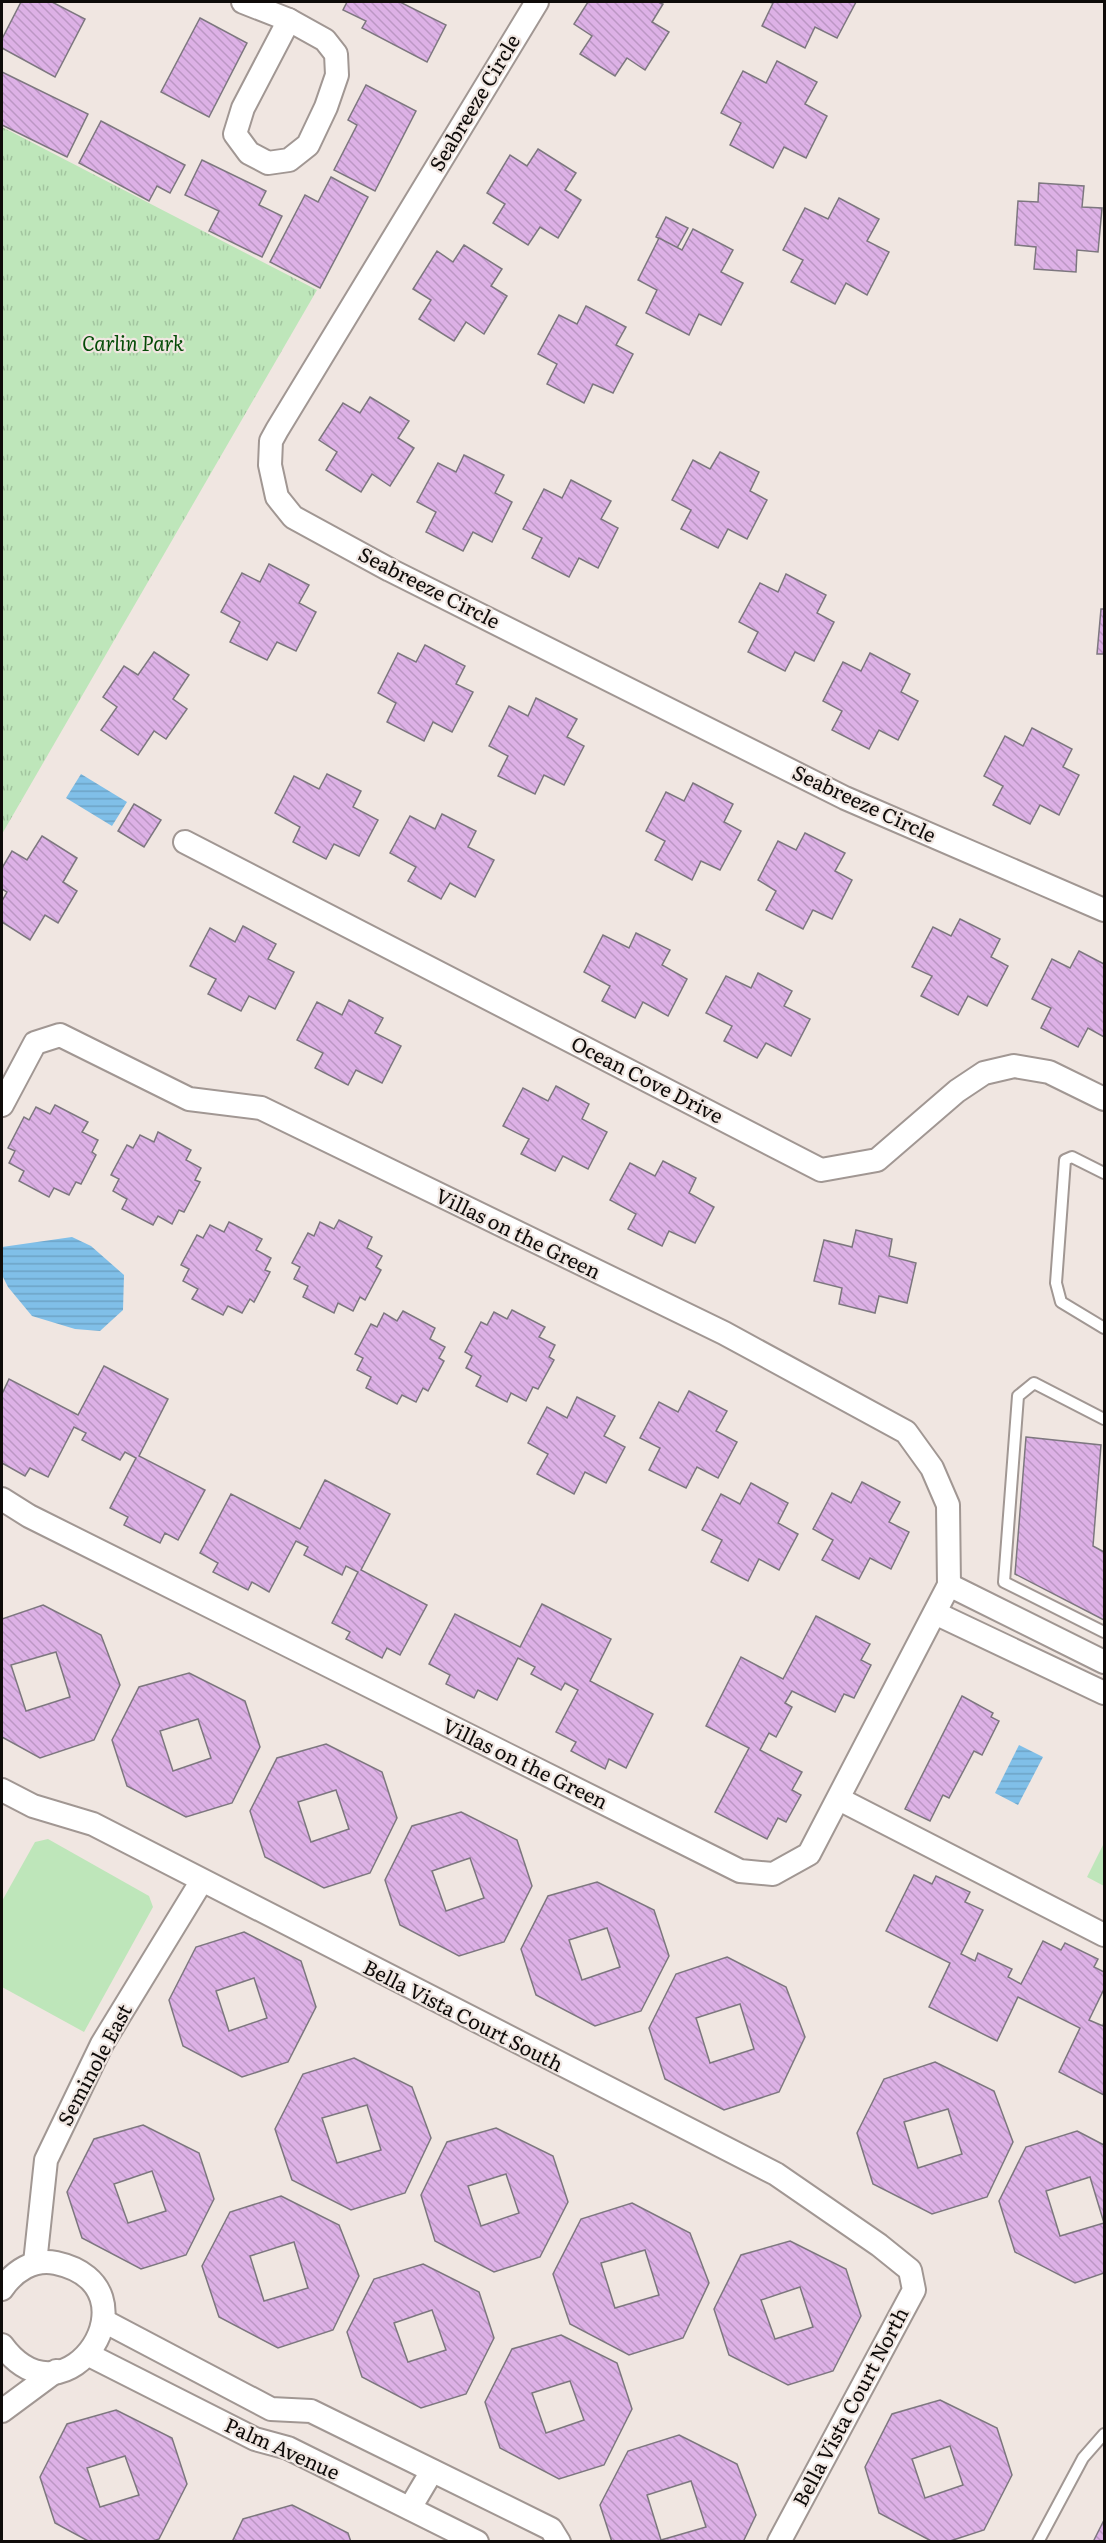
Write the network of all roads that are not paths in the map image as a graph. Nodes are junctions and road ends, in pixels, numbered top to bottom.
1 (243, 2) edge
2 (537, 2) edge
3 (289, 20) junction
4 (185, 842) dead end
5 (1104, 910) edge
6 (1104, 1099) edge
7 (2, 1105) edge
8 (1104, 1173) edge
9 (1104, 1328) edge
10 (1104, 1419) edge
11 (2, 1499) edge
12 (949, 1585) junction
13 (935, 1613) junction
14 (1104, 1632) edge
15 (1104, 1662) edge
16 (1104, 1694) edge
17 (2, 1790) edge
18 (839, 1799) junction
19 (201, 1882) junction
20 (1104, 1935) edge
21 (35, 2263) junction
22 (910, 2270) joint
23 (4, 2280) edge
24 (104, 2320) junction
25 (2, 2345) edge
26 (88, 2355) junction
27 (57, 2372) junction
28 (2, 2411) edge
29 (1104, 2434) edge
30 (432, 2471) junction
31 (410, 2508) junction
32 (477, 2541) edge
33 (559, 2541) edge
34 (779, 2541) edge
35 (1038, 2541) edge

1 - 3 street
2 - 5 street, Seabreeze Circle
3 - 3 street
4 - 6 street, Ocean Cove Drive
7 - 12 street, Villas on the Green
8 - 9 lane
10 - 14 lane
11 - 18 street, Villas on the Green
12 - 13 street, Villas on the Green
12 - 15 street
13 - 16 street
13 - 18 street, Villas on the Green
17 - 19 street, Bella Vista Court South
18 - 20 street
19 - 21 street, Seminole East
19 - 22 street, Bella Vista Court South
21 - 23 street
21 - 24 street
22 - 34 street, Bella Vista Court North
24 - 26 street
24 - 30 street
25 - 27 street
26 - 27 street
26 - 31 street, Palm Avenue
27 - 28 street
29 - 35 lane
30 - 31 street
30 - 33 street
31 - 32 street, Palm Avenue

